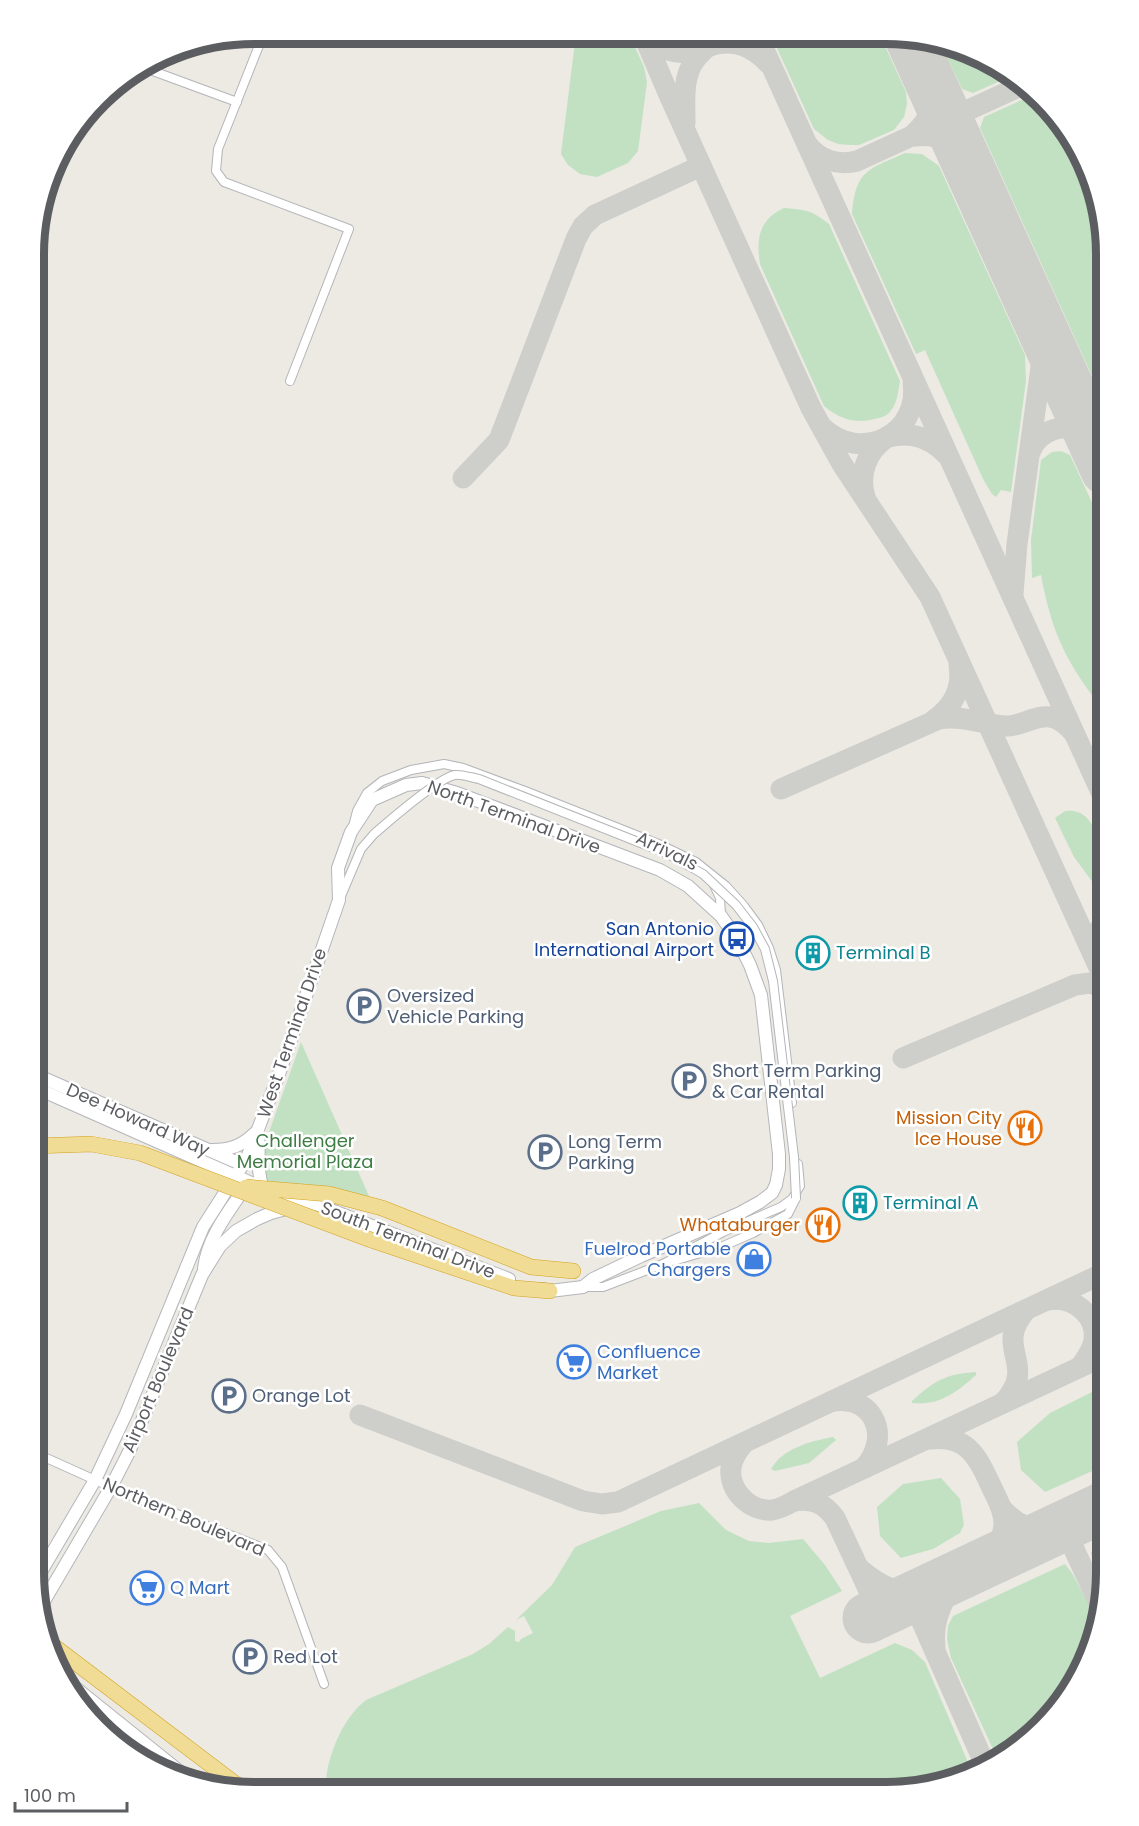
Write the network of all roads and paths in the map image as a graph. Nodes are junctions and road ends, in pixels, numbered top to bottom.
1 (260, 44) edge
2 (152, 71) edge
3 (237, 102) junction
4 (290, 381) dead end
5 (351, 832) junction
6 (696, 862) junction
7 (339, 900) junction
8 (721, 916) junction
9 (44, 1081) edge
10 (44, 1089) edge
11 (59, 1092) junction
12 (130, 1130) junction
13 (258, 1130) junction
14 (187, 1141) junction
15 (44, 1145) edge
16 (206, 1150) junction
17 (199, 1161) junction
18 (243, 1166) junction
19 (229, 1181) junction
20 (249, 1183) junction
21 (263, 1188) junction
22 (318, 1205) junction
23 (210, 1217) junction
24 (663, 1264) junction
25 (573, 1271) dead end
26 (202, 1275) junction
27 (583, 1287) junction
28 (550, 1291) junction
29 (44, 1457) edge
30 (95, 1480) junction
31 (111, 1487) junction
32 (44, 1567) edge
33 (45, 1600) edge
34 (59, 1650) edge
35 (324, 1683) dead end
36 (82, 1693) edge
37 (173, 1766) edge
38 (232, 1781) edge

1 - 3 street
2 - 3 street
3 - 4 street
5 - 6 street, Arrivals
5 - 7 main road, North Terminal Drive
5 - 8 main road, North Terminal Drive
6 - 8 street
6 - 24 street, Arrivals
7 - 13 main road, West Terminal Drive
7 - 24 street, bridge
8 - 27 main road, North Terminal Drive
9 - 11 main road, Dee Howard Way
10 - 11 main road, Dee Howard Way
11 - 12 main road, Dee Howard Way
11 - 14 main road, Dee Howard Way
12 - 14 main road
12 - 17 main road, Dee Howard Way
13 - 16 main road
13 - 18 main road, West Terminal Drive
13 - 21 main road
14 - 16 main road, Dee Howard Way
15 - 19 highway, bridge
16 - 18 main road, Dee Howard Way
17 - 19 main road, Dee Howard Way
17 - 23 main road
18 - 19 main road, Airport Boulevard
18 - 20 main road
19 - 20 main road, South Terminal Drive
19 - 23 main road, Airport Boulevard
19 - 25 highway, bridge
19 - 28 highway, bridge
20 - 21 main road, South Terminal Drive
20 - 26 main road
21 - 22 main road, South Terminal Drive
22 - 26 main road, Airport Boulevard
22 - 28 main road, South Terminal Drive
23 - 30 main road, Airport Boulevard
24 - 27 street
26 - 31 main road, Airport Boulevard
27 - 28 main road, South Terminal Drive
29 - 30 street, Northern Boulevard
30 - 31 street, Northern Boulevard
30 - 32 main road, Airport Boulevard
31 - 33 main road, Airport Boulevard
31 - 35 street, Northern Boulevard
34 - 38 highway
36 - 37 main road

